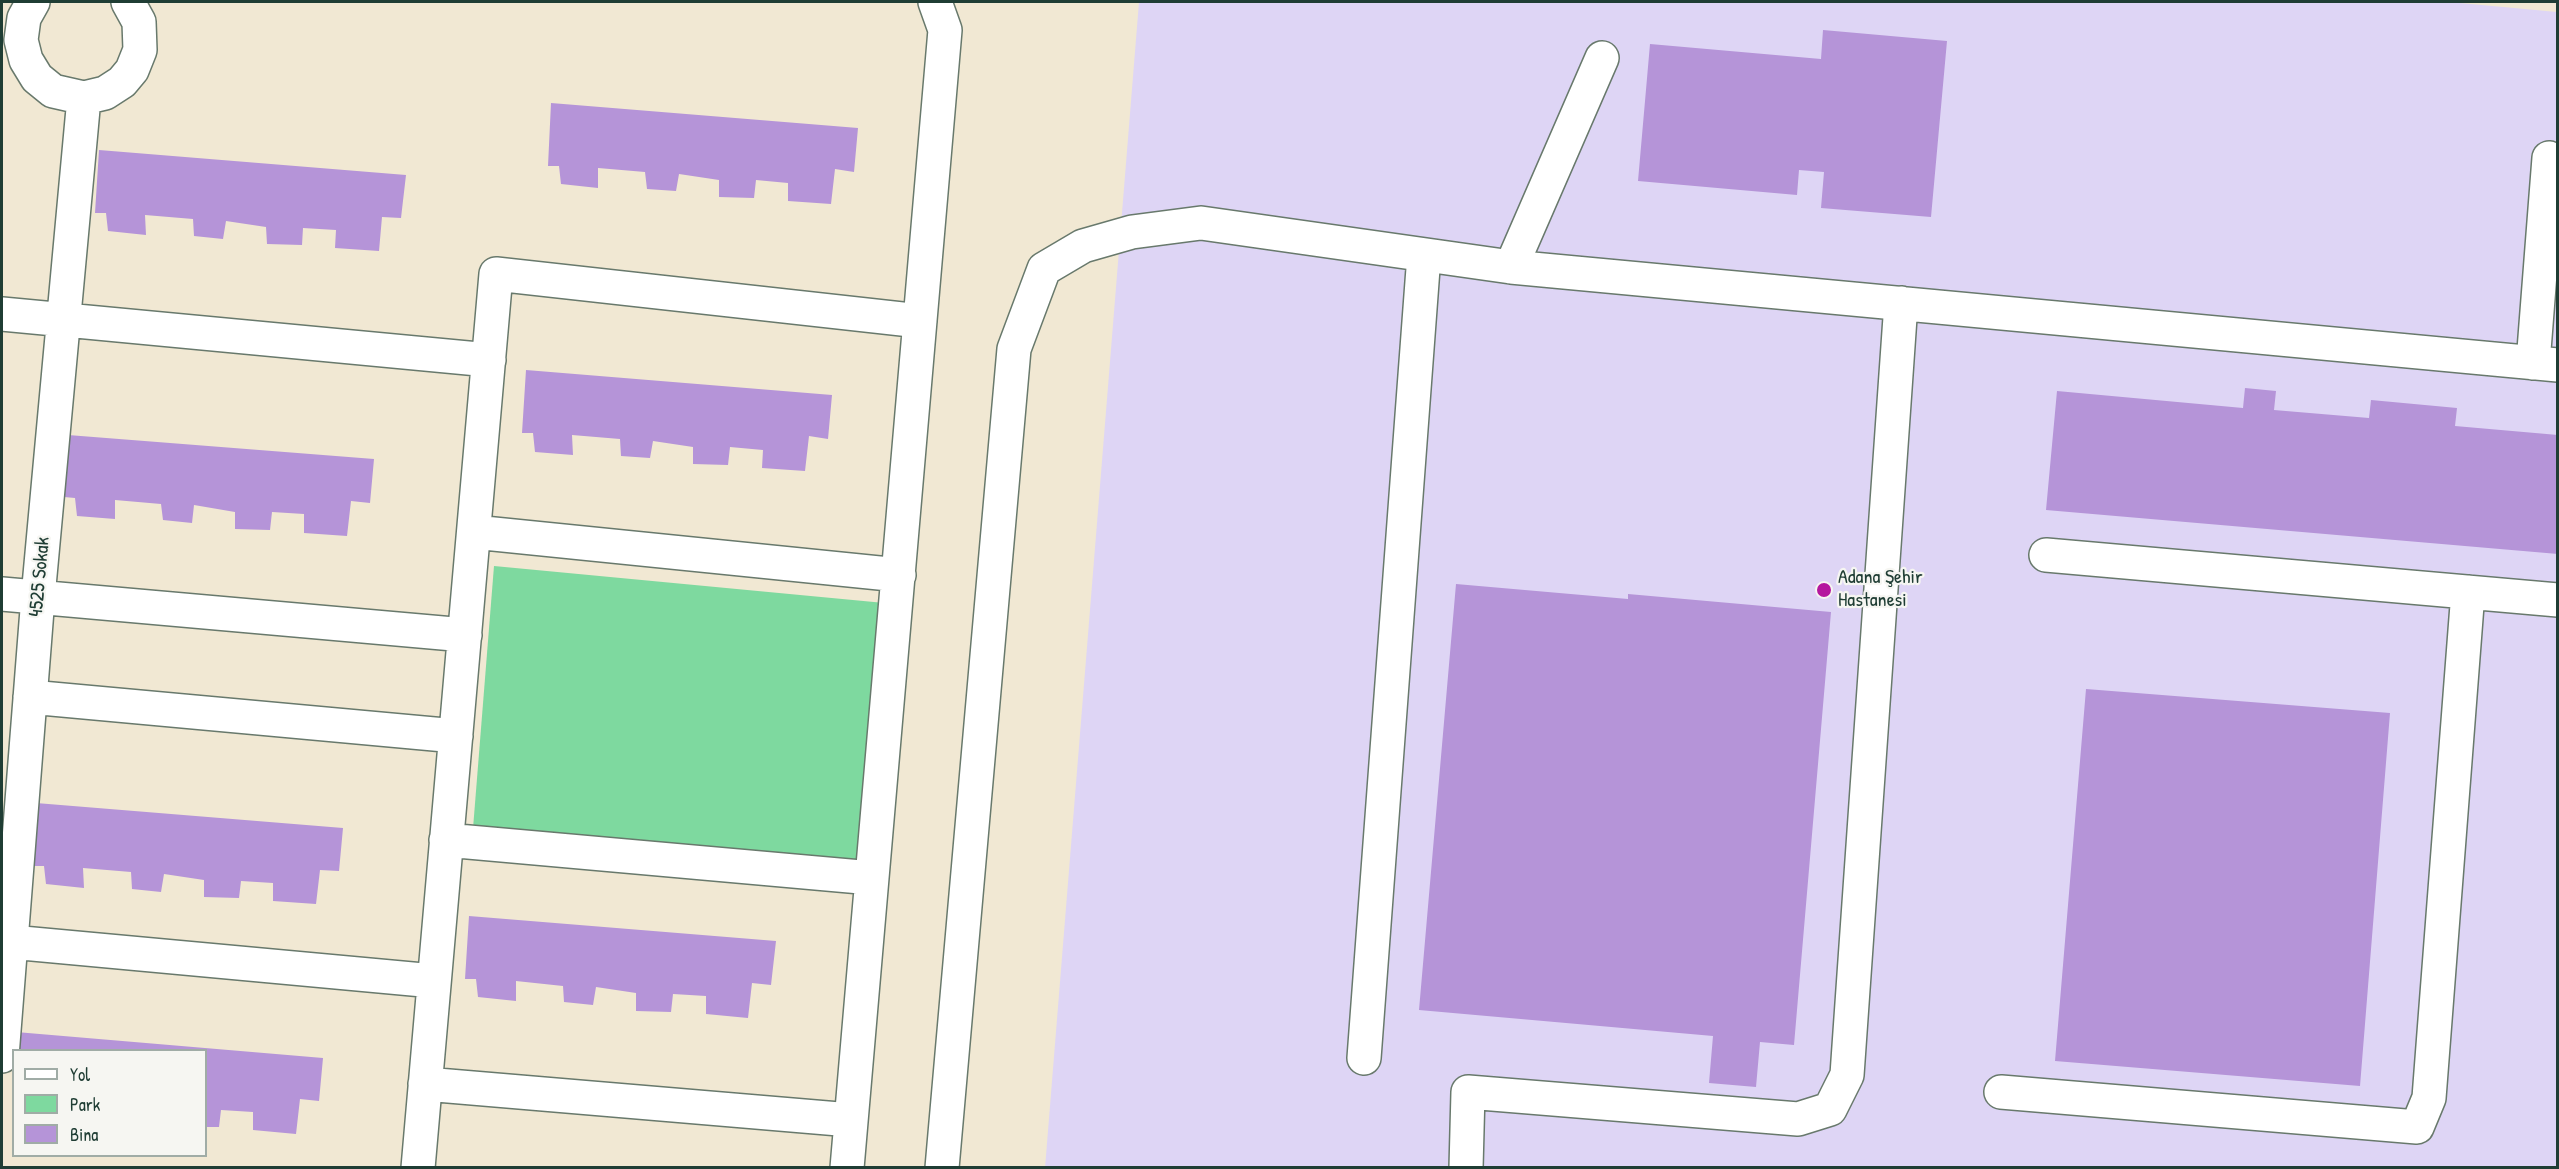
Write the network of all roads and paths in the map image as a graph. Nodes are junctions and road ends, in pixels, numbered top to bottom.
1 (128, 2) edge
2 (935, 2) edge
3 (20, 13) edge
4 (1602, 58) dead end
5 (84, 98) junction
6 (2549, 158) dead end
7 (1424, 255) junction
8 (1511, 267) junction
9 (1901, 303) junction
10 (2, 314) edge
11 (64, 318) junction
12 (920, 321) junction
13 (489, 360) junction
14 (2545, 364) edge
15 (474, 532) junction
16 (2046, 555) dead end
17 (899, 575) junction
18 (2468, 592) junction
19 (2, 594) edge
20 (38, 597) junction
21 (2558, 600) edge
22 (465, 635) junction
23 (30, 697) junction
24 (456, 736) junction
25 (11, 821) edge
26 (446, 840) junction
27 (872, 878) junction
28 (11, 942) junction
29 (434, 981) junction
30 (2, 1056) edge
31 (1364, 1058) dead end
32 (425, 1084) junction
33 (2001, 1092) dead end
34 (851, 1120) junction
35 (418, 1167) edge
36 (847, 1167) edge
37 (942, 1167) edge
38 (1466, 1167) edge

1 - 5 street
2 - 12 street
3 - 5 street
4 - 8 street
5 - 11 street, 4525 Sokak
6 - 14 street
7 - 8 street
7 - 31 street
7 - 37 street
8 - 9 street
9 - 14 street
9 - 38 street
10 - 11 street
11 - 13 street
11 - 20 street, 4525 Sokak
12 - 13 street
12 - 17 street
13 - 15 street
15 - 17 street
15 - 22 street
16 - 18 street
17 - 27 street
18 - 21 street
18 - 33 street
19 - 20 street
20 - 22 street
20 - 23 street, 4525 Sokak
22 - 24 street
23 - 24 street
23 - 25 street, 4525 Sokak
24 - 26 street
25 - 28 street, 4525 Sokak
26 - 27 street
26 - 29 street
27 - 34 street
28 - 29 street
28 - 30 street, 4525 Sokak
29 - 32 street
32 - 34 street
32 - 35 street
34 - 36 street

